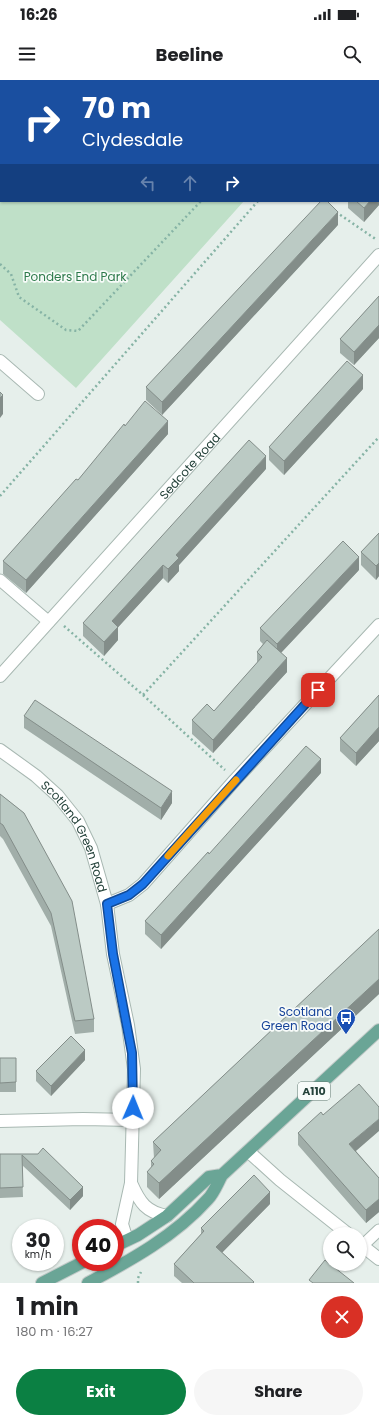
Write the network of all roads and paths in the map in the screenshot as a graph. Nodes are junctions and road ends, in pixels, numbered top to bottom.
1 (199, 202) edge
2 (257, 202) edge
3 (333, 210) edge
4 (379, 241) edge
5 (379, 255) edge
6 (0, 264) edge
7 (0, 361) edge
8 (38, 394) dead end
9 (379, 437) edge
10 (0, 496) edge
11 (0, 580) edge
12 (51, 619) junction
13 (379, 625) edge
14 (0, 676) edge
15 (143, 695) junction
16 (0, 750) edge
17 (235, 780) junction
18 (107, 904) junction
19 (379, 1030) edge
20 (132, 1120) junction
21 (0, 1121) edge
22 (249, 1152) junction
23 (222, 1175) junction
24 (131, 1183) junction
25 (167, 1216) junction
26 (339, 1227) edge
27 (379, 1230) edge
28 (173, 1232) junction
29 (127, 1240) junction
30 (367, 1240) edge
31 (124, 1242) edge
32 (367, 1250) edge
33 (379, 1259) edge
34 (72, 1268) edge
35 (143, 1268) dead end
36 (42, 1283) edge
37 (88, 1283) edge
38 (138, 1283) edge

1 - 6 path
2 - 10 path
3 - 4 path
5 - 12 street, Sedcote Road
7 - 8 street
9 - 15 path
11 - 12 lane
12 - 14 street, Sedcote Road
12 - 15 path
13 - 17 street
15 - 17 path
16 - 18 street, Scotland Green Road
17 - 18 street
18 - 20 street, Scotland Green Road
19 - 22 main road, A110
20 - 21 street
20 - 24 street, Scotland Green Road
22 - 23 main road, A110
22 - 26 street
23 - 25 main road, A110
23 - 28 main road, A110
24 - 25 street, Scotland Green Road
24 - 29 street, Scotland Green Road
25 - 29 main road, A110
27 - 30 lane
28 - 29 main road
28 - 37 main road, A110
29 - 31 main road, A110
32 - 33 street
34 - 36 main road
35 - 38 path

